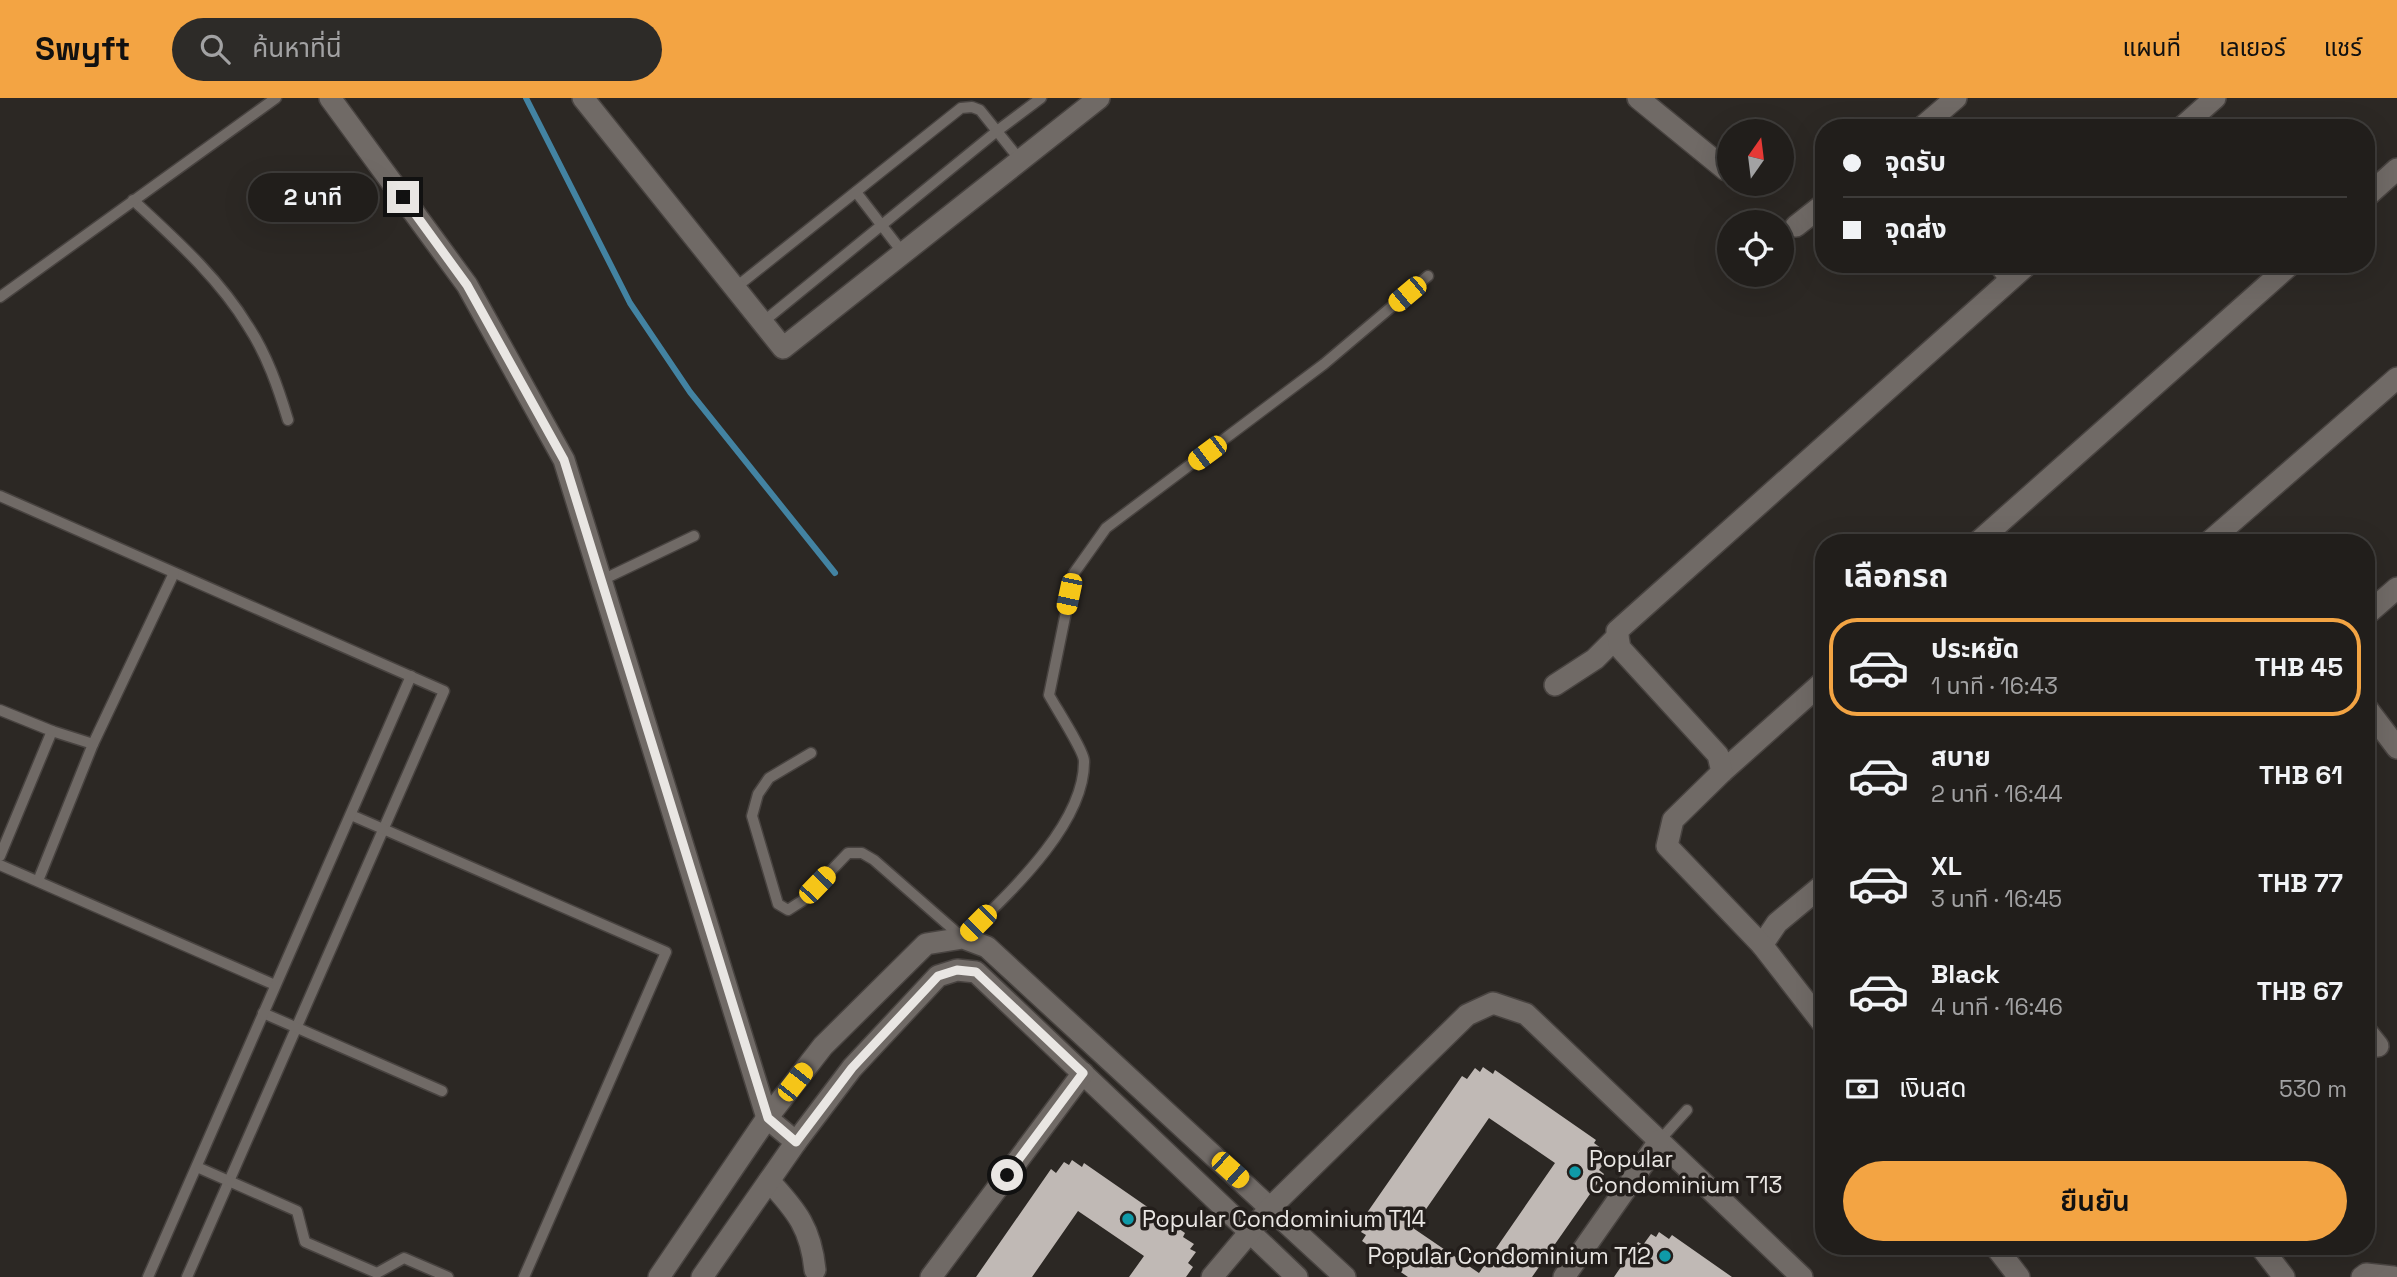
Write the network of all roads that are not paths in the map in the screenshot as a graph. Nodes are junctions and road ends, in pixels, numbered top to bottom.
1 (276, 98) edge
2 (330, 98) edge
3 (583, 98) edge
4 (1041, 98) edge
5 (1099, 98) edge
6 (1637, 98) edge
7 (1956, 98) edge
8 (2214, 98) edge
9 (1932, 119) edge
10 (2191, 119) edge
11 (997, 131) junction
12 (1020, 160) junction
13 (1717, 163) edge
14 (2397, 169) edge
15 (2375, 189) edge
16 (856, 192) junction
17 (133, 200) junction
18 (1815, 211) edge
19 (881, 226) junction
20 (1796, 226) dead end
21 (903, 253) junction
22 (1999, 273) edge
23 (2018, 273) edge
24 (2281, 273) edge
25 (1428, 276) dead end
26 (2007, 283) junction
27 (735, 288) junction
28 (0, 297) edge
29 (763, 322) junction
30 (2397, 378) edge
31 (288, 420) dead end
32 (0, 496) edge
33 (1987, 534) edge
34 (2218, 534) edge
35 (694, 536) dead end
36 (174, 573) junction
37 (600, 581) junction
38 (2397, 588) edge
39 (2375, 607) edge
40 (1618, 636) junction
41 (411, 676) junction
42 (1555, 685) dead end
43 (1815, 689) edge
44 (0, 710) edge
45 (2375, 719) edge
46 (52, 731) junction
47 (93, 744) junction
48 (2397, 748) edge
49 (811, 753) dead end
50 (1722, 772) junction
51 (351, 815) junction
52 (383, 829) junction
53 (0, 856) edge
54 (0, 865) edge
55 (38, 881) junction
56 (1815, 891) edge
57 (963, 938) junction
58 (1762, 945) junction
59 (957, 970) junction
60 (275, 985) junction
61 (263, 1013) junction
62 (1815, 1013) edge
63 (296, 1027) junction
64 (1083, 1073) junction
65 (442, 1091) dead end
66 (1687, 1110) dead end
67 (768, 1118) junction
68 (1660, 1140) junction
69 (796, 1142) junction
70 (197, 1167) junction
71 (769, 1181) junction
72 (230, 1182) junction
73 (1271, 1207) junction
74 (1249, 1231) junction
75 (2002, 1255) edge
76 (2267, 1255) edge
77 (815, 1270) dead end
78 (148, 1277) edge
79 (187, 1277) edge
80 (448, 1277) edge
81 (524, 1277) edge
82 (659, 1277) edge
83 (702, 1277) edge
84 (931, 1277) edge
85 (1212, 1277) edge
86 (1297, 1277) edge
87 (1345, 1277) edge
88 (1564, 1277) edge
89 (1802, 1277) edge
90 (2020, 1277) edge
91 (2284, 1277) edge
92 (2362, 1277) edge
93 (2393, 1277) edge

1 - 17 lane
2 - 37 street
3 - 27 street
4 - 11 lane
5 - 12 street
6 - 13 street
7 - 9 street
8 - 10 street
11 - 12 lane
11 - 16 lane
11 - 19 lane
12 - 21 street
14 - 15 street
16 - 19 lane
16 - 27 lane
17 - 28 lane
17 - 31 lane
18 - 20 street
19 - 21 lane
19 - 29 lane
21 - 29 street
22 - 26 lane
23 - 26 street
24 - 33 street
25 - 57 lane
26 - 40 street
27 - 29 street
30 - 34 street
32 - 36 lane
35 - 37 lane
36 - 41 lane
36 - 47 lane
37 - 67 street
38 - 39 street
40 - 42 street
40 - 50 street
41 - 51 lane
41 - 52 lane
43 - 50 street
44 - 46 lane
45 - 48 street
46 - 47 lane
46 - 53 lane
47 - 55 lane
49 - 57 lane
50 - 58 street
51 - 52 lane
51 - 60 lane
52 - 63 lane
52 - 81 lane
54 - 55 lane
55 - 60 lane
56 - 58 street
57 - 59 street
57 - 67 street
57 - 73 street
58 - 62 street
59 - 64 street
59 - 69 street
60 - 61 lane
61 - 63 lane
61 - 70 lane
63 - 65 lane
63 - 72 lane
64 - 74 street
64 - 84 street
66 - 68 lane
67 - 69 street
67 - 82 street
68 - 73 street
68 - 88 street
68 - 89 street
69 - 71 street
70 - 72 lane
70 - 78 lane
71 - 77 street
71 - 83 street
72 - 79 lane
72 - 80 lane
73 - 74 street
73 - 87 street
74 - 85 street
74 - 86 street
75 - 90 street
76 - 91 street
92 - 93 street

